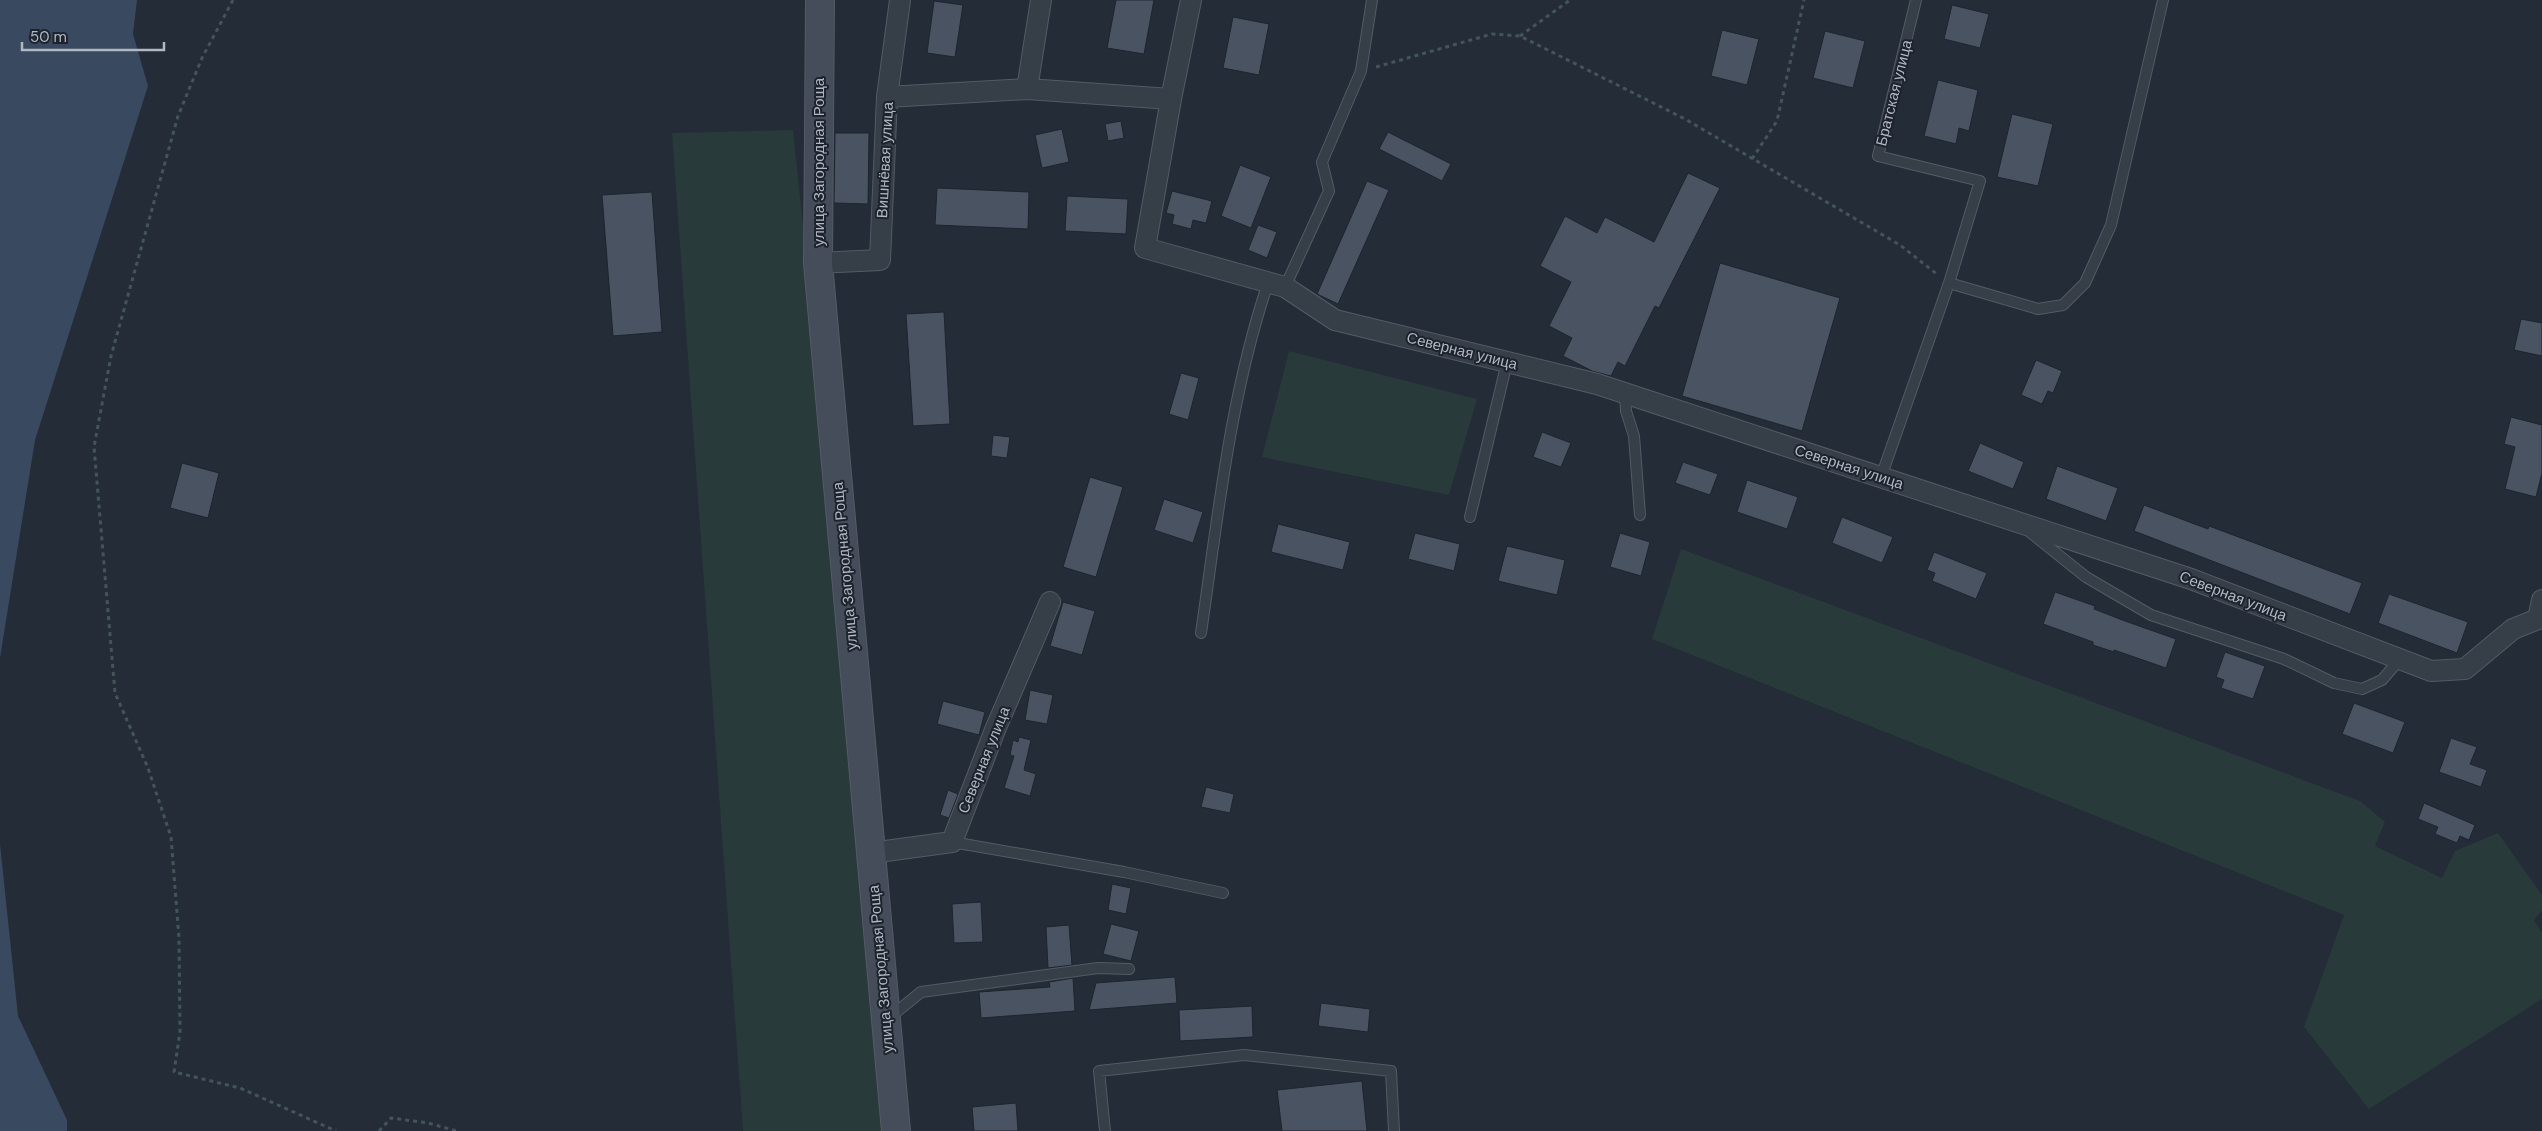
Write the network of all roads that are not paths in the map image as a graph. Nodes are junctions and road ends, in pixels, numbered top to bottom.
1 (820, 0) edge
2 (900, 0) edge
3 (1041, 0) edge
4 (1191, 0) edge
5 (1372, 0) edge
6 (1916, 0) edge
7 (2162, 0) edge
8 (1027, 89) junction
9 (887, 97) junction
10 (1171, 99) junction
11 (818, 263) junction
12 (1949, 283) junction
13 (1277, 285) junction
14 (1507, 362) junction
15 (1625, 394) junction
16 (1881, 478) junction
17 (1640, 515) dead end
18 (1470, 517) dead end
19 (2019, 523) junction
20 (1050, 602) dead end
21 (2541, 614) edge
22 (1201, 633) dead end
23 (2400, 659) junction
24 (952, 842) junction
25 (871, 853) junction
26 (1223, 893) dead end
27 (1129, 969) dead end
28 (886, 1020) junction
29 (896, 1131) edge
30 (1106, 1131) edge
31 (1394, 1131) edge

1 - 11 street, улица Загородная Роща
2 - 9 street, Вишнёвая улица
3 - 8 street
4 - 10 street
5 - 13 lane
6 - 12 lane, Братская улица
7 - 12 lane
8 - 9 street
8 - 10 street
9 - 11 street, Вишнёвая улица
10 - 13 street, Северная улица
11 - 25 street, улица Загородная Роща
12 - 16 lane
13 - 14 street, Северная улица
13 - 22 lane
14 - 15 street, Северная улица
14 - 18 lane
15 - 16 street, Северная улица
15 - 17 lane
16 - 19 street, Северная улица
19 - 23 street, Северная улица
19 - 23 lane
20 - 24 street, Северная улица
21 - 23 street, Северная улица
24 - 25 street
24 - 26 lane
25 - 28 street, улица Загородная Роща
27 - 28 lane
28 - 29 street, улица Загородная Роща
30 - 31 lane

